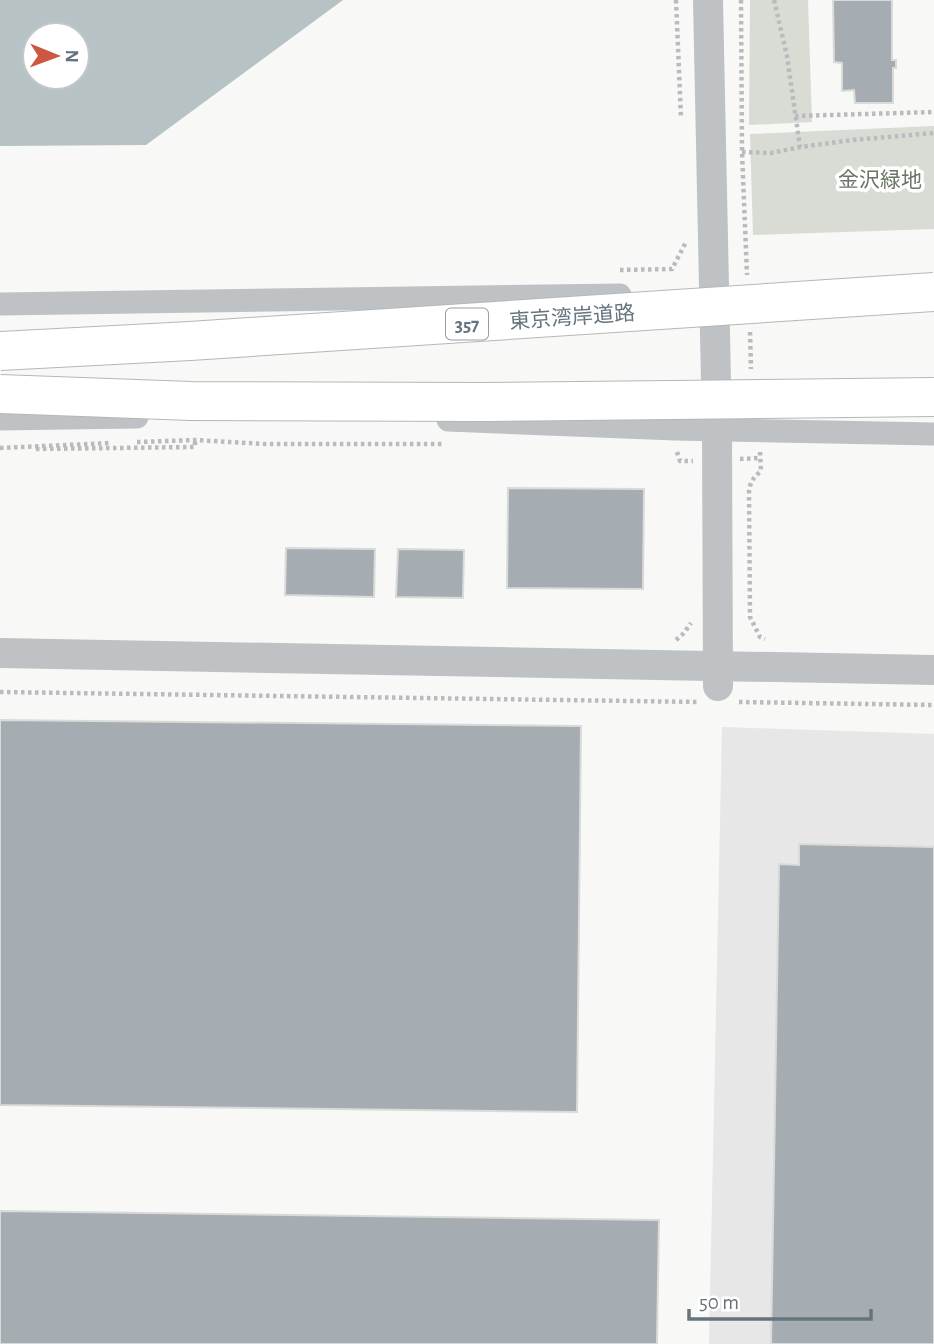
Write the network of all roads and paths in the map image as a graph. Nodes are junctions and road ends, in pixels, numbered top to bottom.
1 (708, 0) edge
2 (741, 0) edge
3 (774, 0) edge
4 (934, 112) edge
5 (795, 116) junction
6 (934, 133) edge
7 (800, 147) junction
8 (742, 152) junction
9 (747, 277) dead end
10 (934, 292) edge
11 (714, 293) junction
12 (0, 304) edge
13 (750, 332) dead end
14 (0, 351) edge
15 (751, 374) dead end
16 (0, 394) edge
17 (934, 397) edge
18 (0, 419) edge
19 (717, 429) junction
20 (760, 430) junction
21 (934, 433) edge
22 (456, 444) dead end
23 (0, 449) edge
24 (692, 621) dead end
25 (768, 641) dead end
26 (671, 643) dead end
27 (0, 653) edge
28 (934, 670) edge
29 (0, 673) edge
30 (716, 689) junction
31 (934, 689) edge
32 (0, 692) edge
33 (934, 705) edge

1 - 11 street
2 - 8 path
3 - 5 path
4 - 5 path
5 - 7 path
6 - 7 path
7 - 8 path
8 - 9 path
10 - 14 highway, 東京湾岸道路 / 357, bridge
11 - 12 street
11 - 19 street
13 - 15 path
16 - 17 highway, bridge
18 - 19 street
19 - 20 street
19 - 30 street
20 - 21 street
20 - 25 path
22 - 23 path
24 - 26 path
27 - 30 street
28 - 30 street
29 - 30 street
30 - 31 street
30 - 32 path
30 - 33 path

